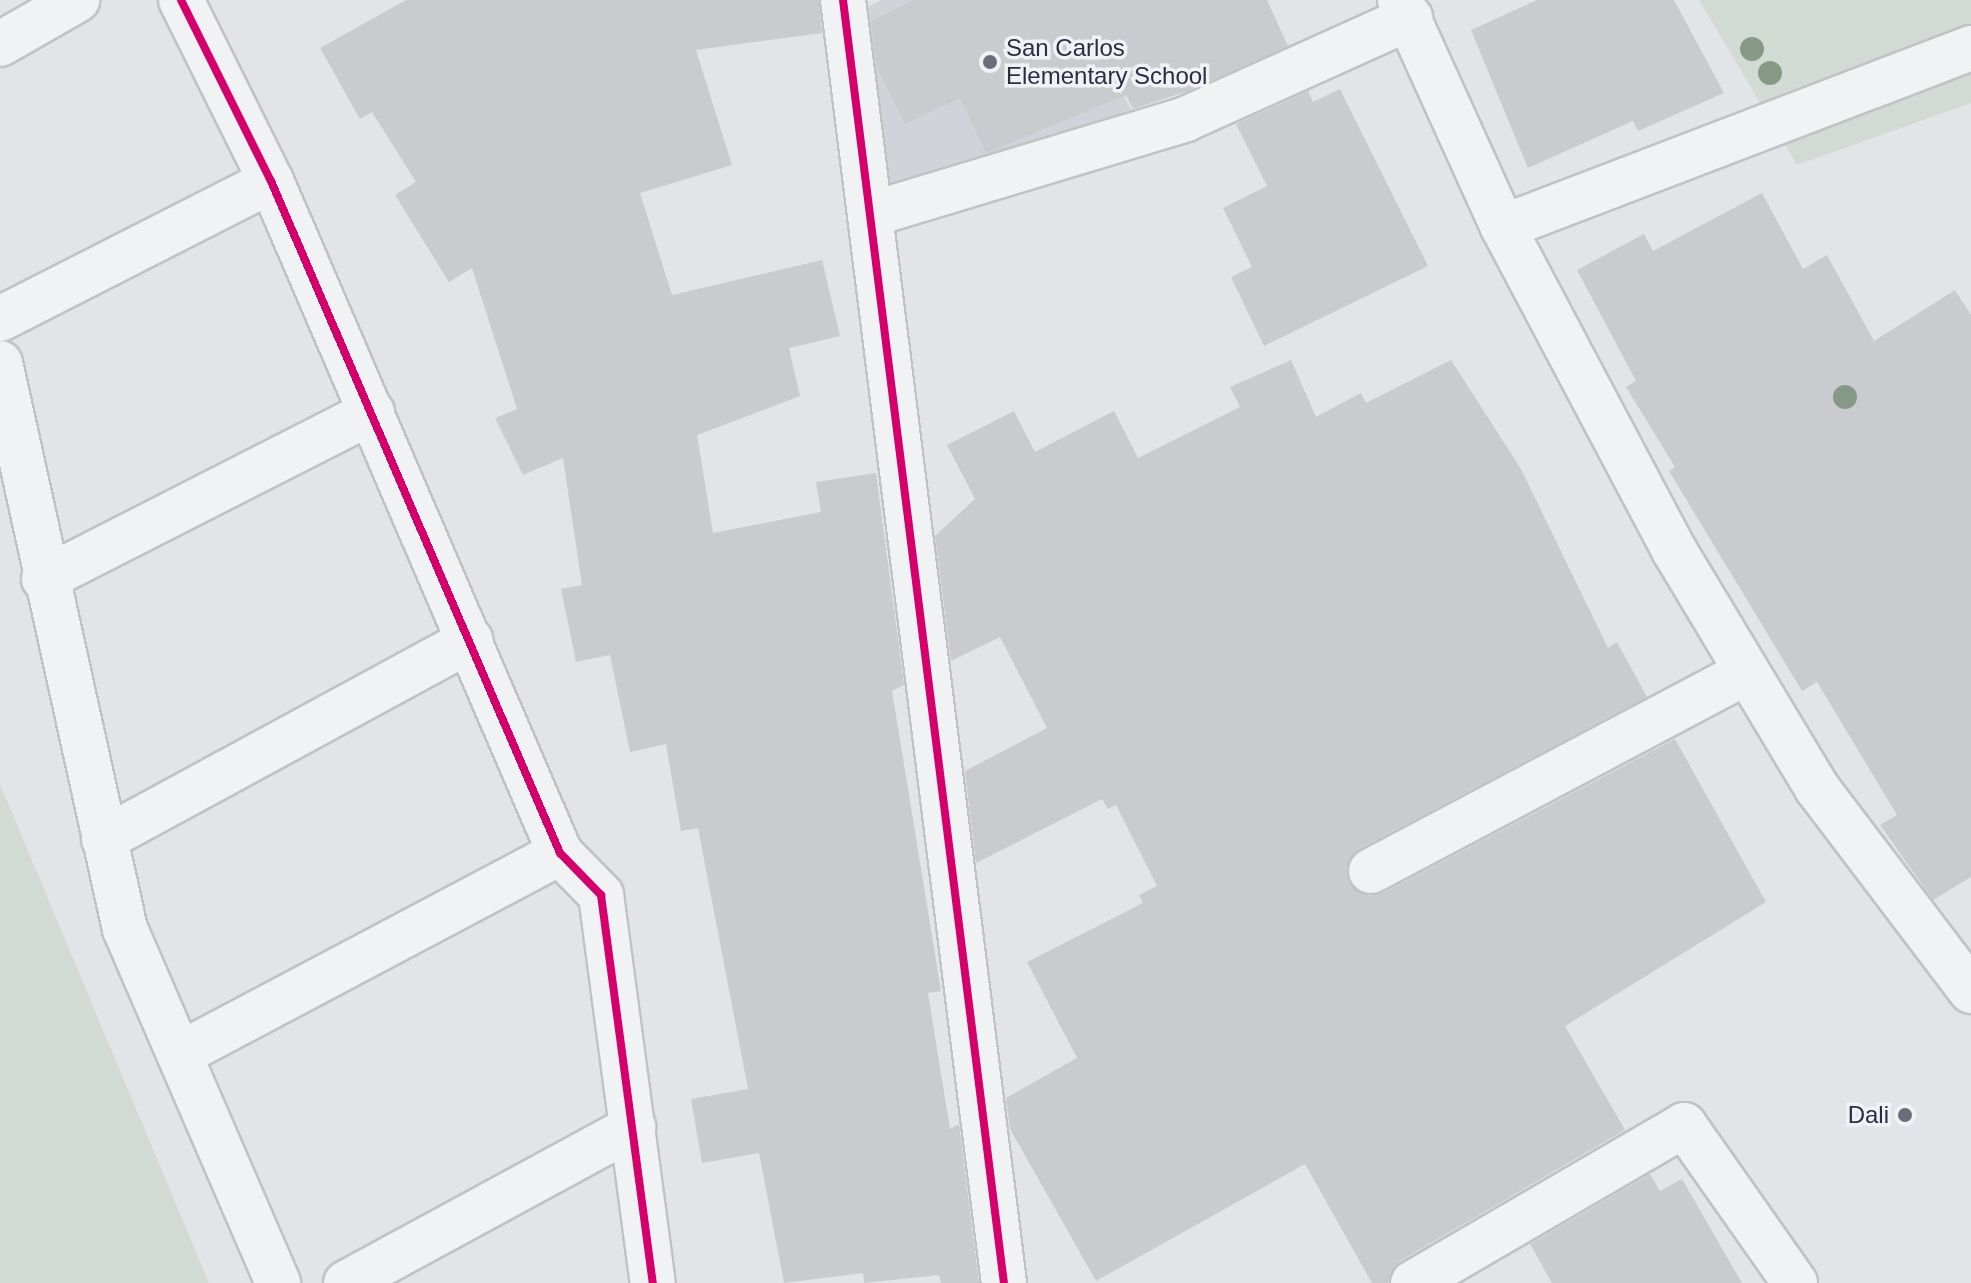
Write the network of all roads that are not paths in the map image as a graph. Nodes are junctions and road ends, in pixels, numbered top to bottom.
1 (77, 0) edge
2 (181, 0) edge
3 (843, 0) edge
4 (1405, 9) edge
5 (0, 44) edge
6 (1967, 46) edge
7 (271, 181) junction
8 (872, 214) junction
9 (1503, 227) junction
10 (0, 319) edge
11 (0, 363) edge
12 (372, 412) junction
13 (44, 579) junction
14 (471, 640) junction
15 (1745, 673) junction
16 (104, 839) junction
17 (560, 853) junction
18 (1371, 871) dead end
19 (1971, 991) edge
20 (182, 1053) junction
21 (633, 1127) junction
22 (278, 1283) edge
23 (346, 1283) edge
24 (653, 1283) edge
25 (1004, 1283) edge
26 (1413, 1283) edge
27 (1795, 1283) edge

1 - 5 street
2 - 7 street
3 - 8 street
4 - 8 street
4 - 9 street
6 - 9 street
7 - 10 street
7 - 12 street
8 - 25 street
9 - 15 street
11 - 13 street
12 - 13 street
12 - 14 street
13 - 16 street
14 - 16 street
14 - 17 street
15 - 18 street
15 - 19 street
16 - 20 street
17 - 20 street
17 - 21 street
20 - 22 street
21 - 23 street
21 - 24 street
26 - 27 street

